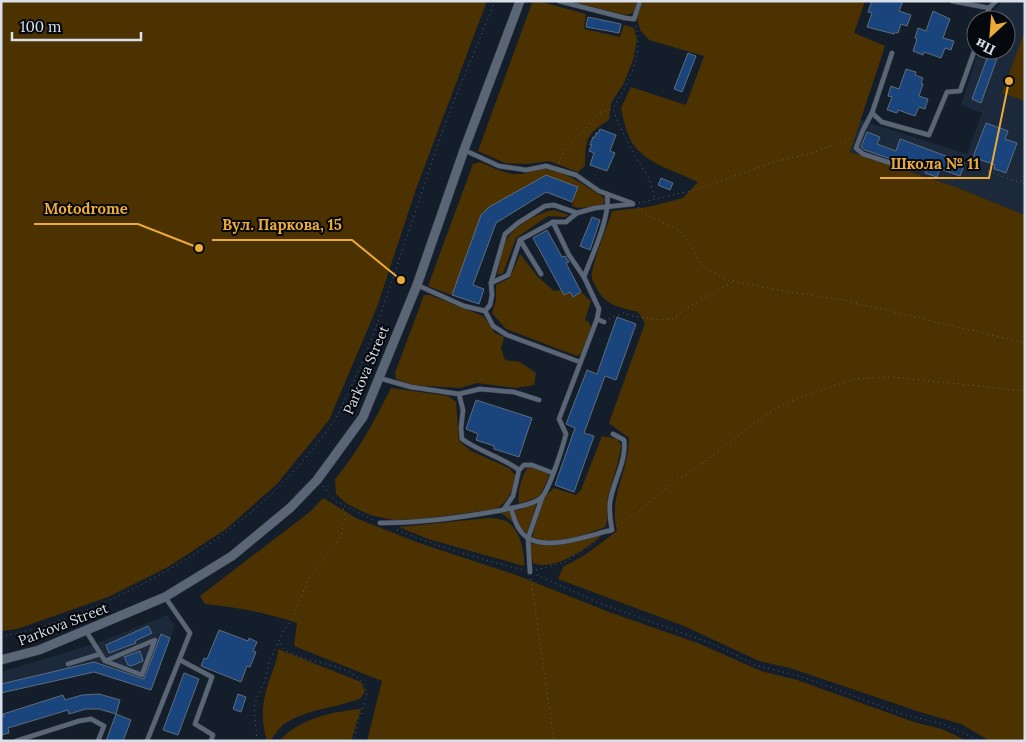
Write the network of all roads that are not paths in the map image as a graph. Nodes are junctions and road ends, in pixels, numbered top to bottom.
1 (520, 1) edge
2 (559, 1) edge
3 (640, 1) edge
4 (952, 1) edge
5 (996, 1) edge
6 (990, 8) joint
7 (892, 54) dead end
8 (971, 60) edge
9 (872, 113) junction
10 (464, 150) junction
11 (908, 169) dead end
12 (607, 194) junction
13 (606, 207) junction
14 (577, 213) junction
15 (553, 222) junction
16 (520, 240) junction
17 (541, 274) dead end
18 (584, 277) junction
19 (491, 283) junction
20 (417, 285) junction
21 (485, 311) junction
22 (597, 320) junction
23 (604, 322) road end
24 (580, 362) junction
25 (379, 378) junction
26 (459, 394) junction
27 (539, 400) dead end
28 (613, 434) dead end
29 (519, 470) junction
30 (553, 472) junction
31 (542, 498) junction
32 (511, 508) junction
33 (504, 509) junction
34 (380, 523) road end
35 (528, 538) junction
36 (530, 572) road end
37 (165, 597) junction
38 (86, 631) junction
39 (100, 654) junction
40 (1, 660) edge
41 (180, 660) junction
42 (105, 661) junction
43 (68, 664) dead end
44 (16, 741) edge
45 (98, 741) edge
46 (147, 741) edge
47 (211, 741) edge

1 - 10 street, Parkova Street
2 - 3 lane
4 - 6 lane
5 - 6 lane
7 - 9 lane
8 - 9 lane
9 - 11 lane
10 - 12 lane
10 - 20 street, Parkova Street
12 - 13 lane
12 - 13 lane
13 - 14 lane
13 - 18 lane
14 - 15 lane
14 - 19 lane
15 - 16 lane
15 - 18 lane
16 - 17 lane
16 - 19 lane
18 - 22 lane
19 - 21 lane
20 - 21 lane
20 - 25 street, Parkova Street
21 - 24 lane
22 - 23 lane
22 - 24 lane
24 - 30 lane
25 - 26 lane
25 - 37 street, Parkova Street
26 - 27 lane
26 - 29 lane
28 - 35 lane
29 - 30 lane
29 - 33 lane
30 - 31 lane
31 - 32 lane
31 - 35 lane
32 - 33 lane
32 - 35 lane
33 - 34 lane
35 - 36 lane
37 - 38 street, Parkova Street
37 - 41 lane
38 - 39 lane
38 - 40 street, Parkova Street
39 - 42 lane
39 - 43 lane
41 - 46 lane
41 - 47 lane
42 - 42 lane
44 - 45 lane

